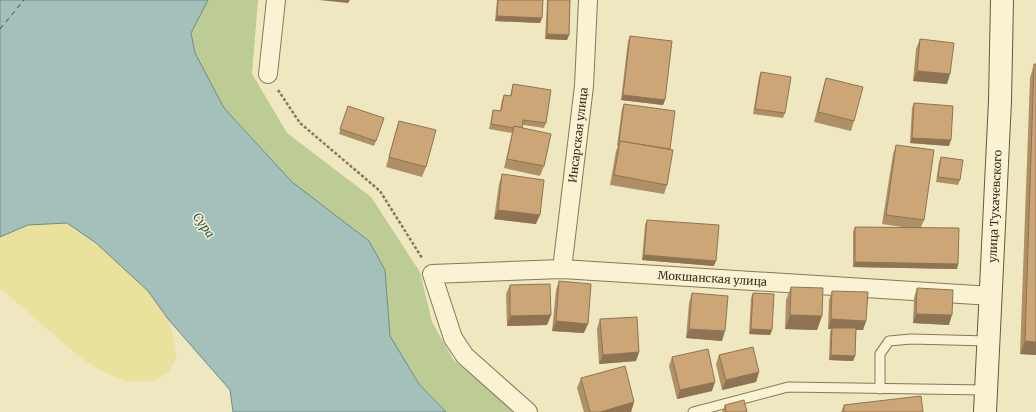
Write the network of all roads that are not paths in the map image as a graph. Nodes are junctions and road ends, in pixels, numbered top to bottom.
1 (276, 0) edge
2 (588, 0) edge
3 (1002, 0) edge
4 (268, 74) road end
5 (562, 269) junction
6 (992, 296) junction
7 (988, 341) junction
8 (880, 389) junction
9 (986, 390) junction
10 (528, 412) edge
11 (693, 412) edge
12 (985, 412) edge

1 - 4 street
2 - 5 street, Инсарская улица
3 - 6 main road, улица Тухачевского
5 - 6 street, Мокшанская улица
5 - 10 street, Мокшанская улица
6 - 7 main road, улица Тухачевского
7 - 8 lane
7 - 9 main road, улица Тухачевского
8 - 9 lane
8 - 11 lane
9 - 12 main road, улица Тухачевского

